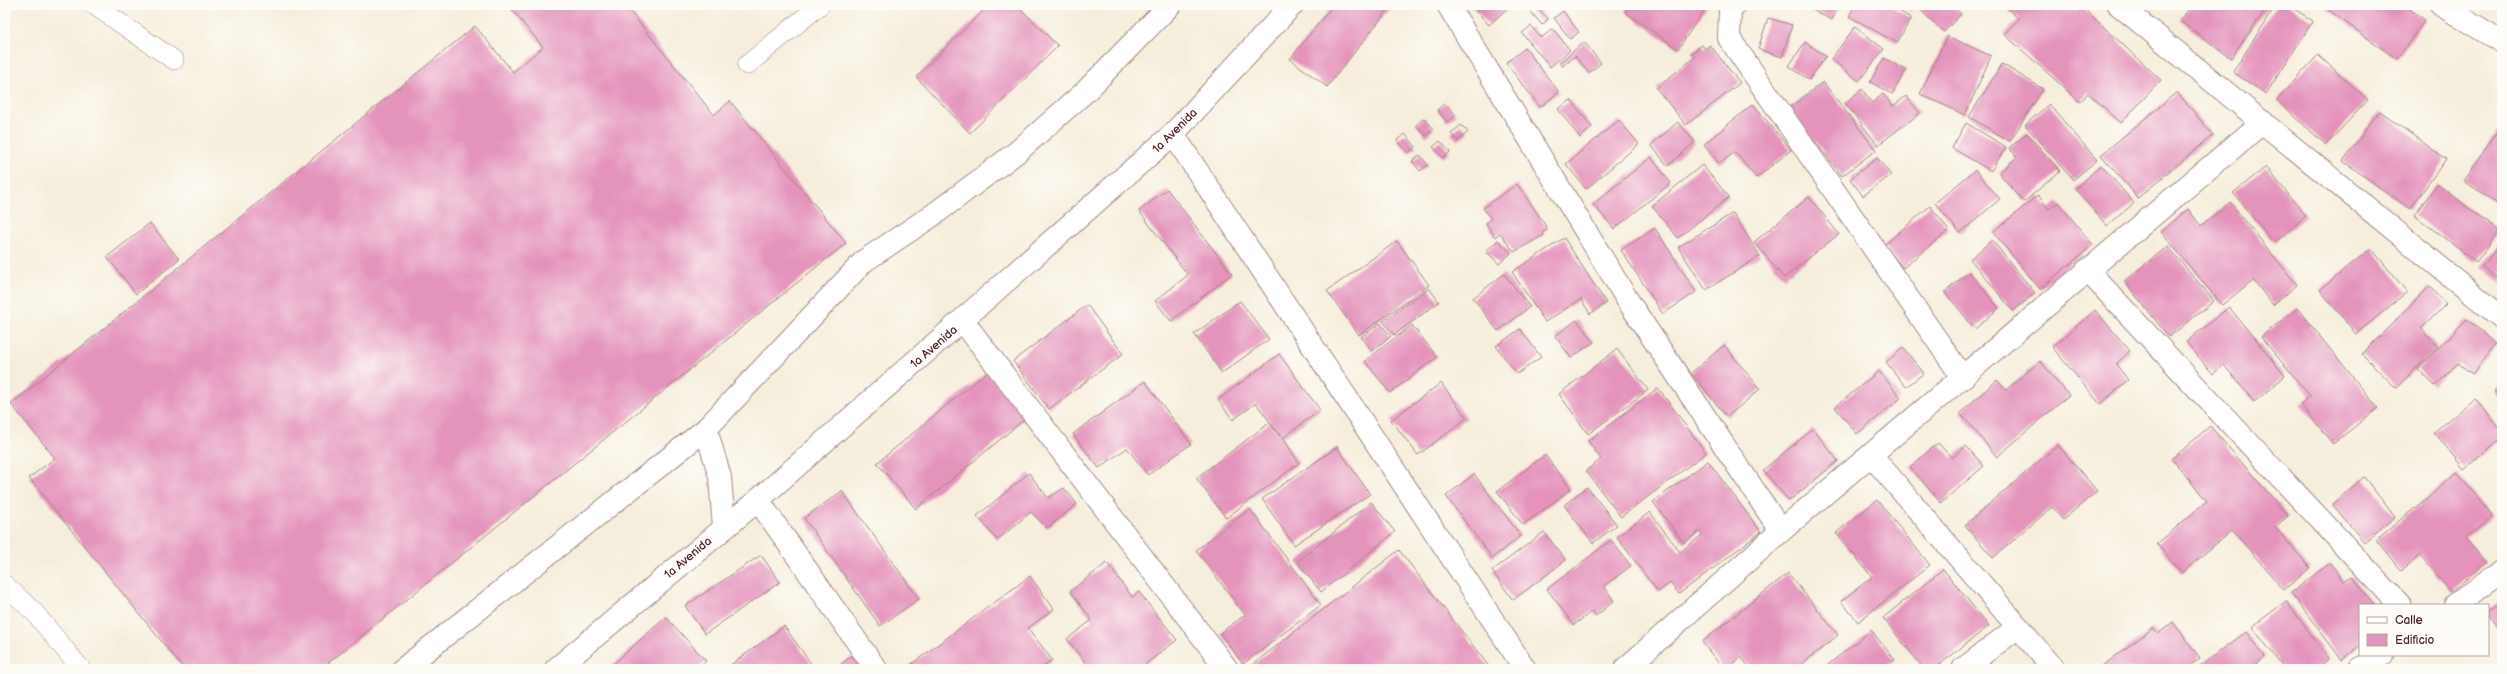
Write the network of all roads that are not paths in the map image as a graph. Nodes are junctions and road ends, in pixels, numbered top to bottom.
1 (94, 5) edge
2 (820, 5) edge
3 (1170, 5) edge
4 (1292, 5) edge
5 (1448, 5) edge
6 (1734, 5) edge
7 (2119, 5) edge
8 (2441, 5) edge
9 (2502, 42) edge
10 (174, 60) dead end
11 (746, 65) dead end
12 (2263, 122) junction
13 (1173, 134) junction
14 (2087, 270) junction
15 (2502, 318) edge
16 (963, 321) junction
17 (1963, 378) junction
18 (706, 429) junction
19 (1871, 455) junction
20 (758, 500) junction
21 (724, 528) junction
22 (1781, 531) junction
23 (2502, 571) edge
24 (5, 585) edge
25 (2399, 604) edge
26 (2456, 604) edge
27 (2018, 627) junction
28 (2380, 656) edge
29 (81, 669) edge
30 (403, 669) edge
31 (556, 669) edge
32 (876, 669) edge
33 (1227, 669) edge
34 (1525, 669) edge
35 (1626, 669) edge
36 (1963, 669) edge
37 (2054, 669) edge
38 (2360, 669) edge

1 - 10 lane
2 - 11 lane
3 - 18 street
4 - 13 street, 1a Avenida
5 - 22 street
6 - 17 street
7 - 12 street
8 - 9 street
12 - 14 street
12 - 15 street
13 - 16 street, 1a Avenida
13 - 34 street
14 - 17 street
14 - 25 street
16 - 20 street, 1a Avenida
16 - 33 street
17 - 19 street
18 - 21 street
18 - 30 street
19 - 22 street
19 - 27 street
20 - 21 street, 1a Avenida
20 - 32 street
21 - 31 street, 1a Avenida
22 - 35 street
23 - 26 street
24 - 29 lane
27 - 36 street
27 - 37 street
28 - 38 street

